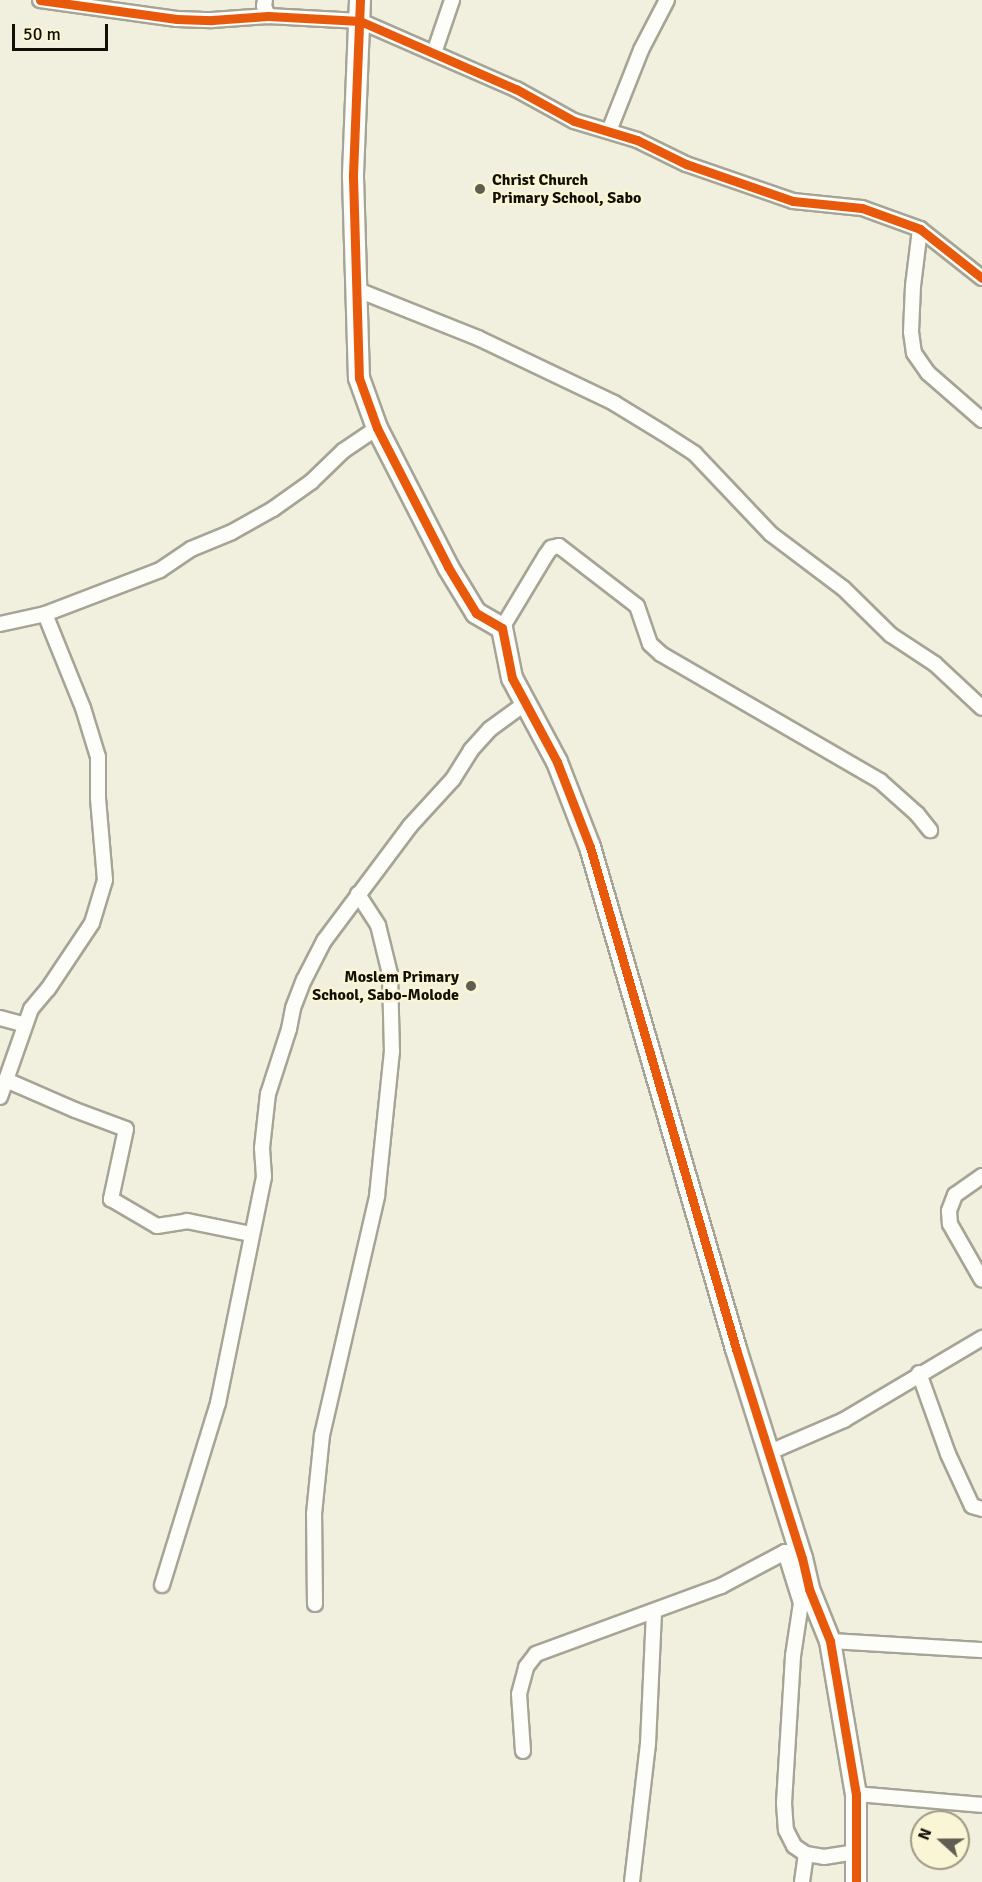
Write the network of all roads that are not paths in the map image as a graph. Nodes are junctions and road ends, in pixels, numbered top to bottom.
1 (40, 0) edge
2 (265, 0) edge
3 (360, 0) edge
4 (452, 0) edge
5 (667, 0) edge
6 (107, 5) edge
7 (268, 16) junction
8 (360, 21) junction
9 (434, 52) junction
10 (609, 131) junction
11 (920, 230) junction
12 (982, 278) edge
13 (358, 290) junction
14 (982, 420) edge
15 (377, 428) junction
16 (45, 614) junction
17 (0, 624) edge
18 (502, 628) junction
19 (527, 702) junction
20 (982, 708) edge
21 (930, 830) dead end
22 (358, 894) junction
23 (0, 1018) edge
24 (23, 1024) junction
25 (6, 1080) junction
26 (0, 1097) edge
27 (982, 1176) edge
28 (251, 1234) junction
29 (982, 1280) edge
30 (982, 1338) edge
31 (920, 1373) junction
32 (770, 1452) junction
33 (982, 1509) edge
34 (794, 1555) junction
35 (162, 1585) dead end
36 (315, 1604) dead end
37 (654, 1611) junction
38 (830, 1641) junction
39 (982, 1650) edge
40 (523, 1751) dead end
41 (856, 1794) junction
42 (982, 1805) edge
43 (857, 1852) junction
44 (806, 1854) junction
45 (632, 1882) edge
46 (802, 1882) edge
47 (855, 1882) edge

1 - 6 street
2 - 7 street
3 - 8 street
4 - 9 street
5 - 10 street
6 - 7 street
7 - 8 street
8 - 9 street
8 - 13 street
9 - 10 street
10 - 11 street
11 - 12 street
11 - 14 street
13 - 15 street
13 - 20 street
15 - 16 street
15 - 18 street
16 - 17 street
16 - 24 street
18 - 19 street
18 - 21 street
19 - 22 street
19 - 32 street
22 - 28 street
22 - 36 street
23 - 24 street
24 - 25 street
25 - 26 street
25 - 28 street
27 - 29 street
28 - 35 street
30 - 31 street
31 - 32 street
31 - 33 street
32 - 34 street
34 - 37 street
34 - 38 street
34 - 44 street
37 - 40 street
37 - 45 street
38 - 39 street
38 - 41 street
41 - 42 street
41 - 43 street
43 - 44 street
43 - 47 street
44 - 46 street

